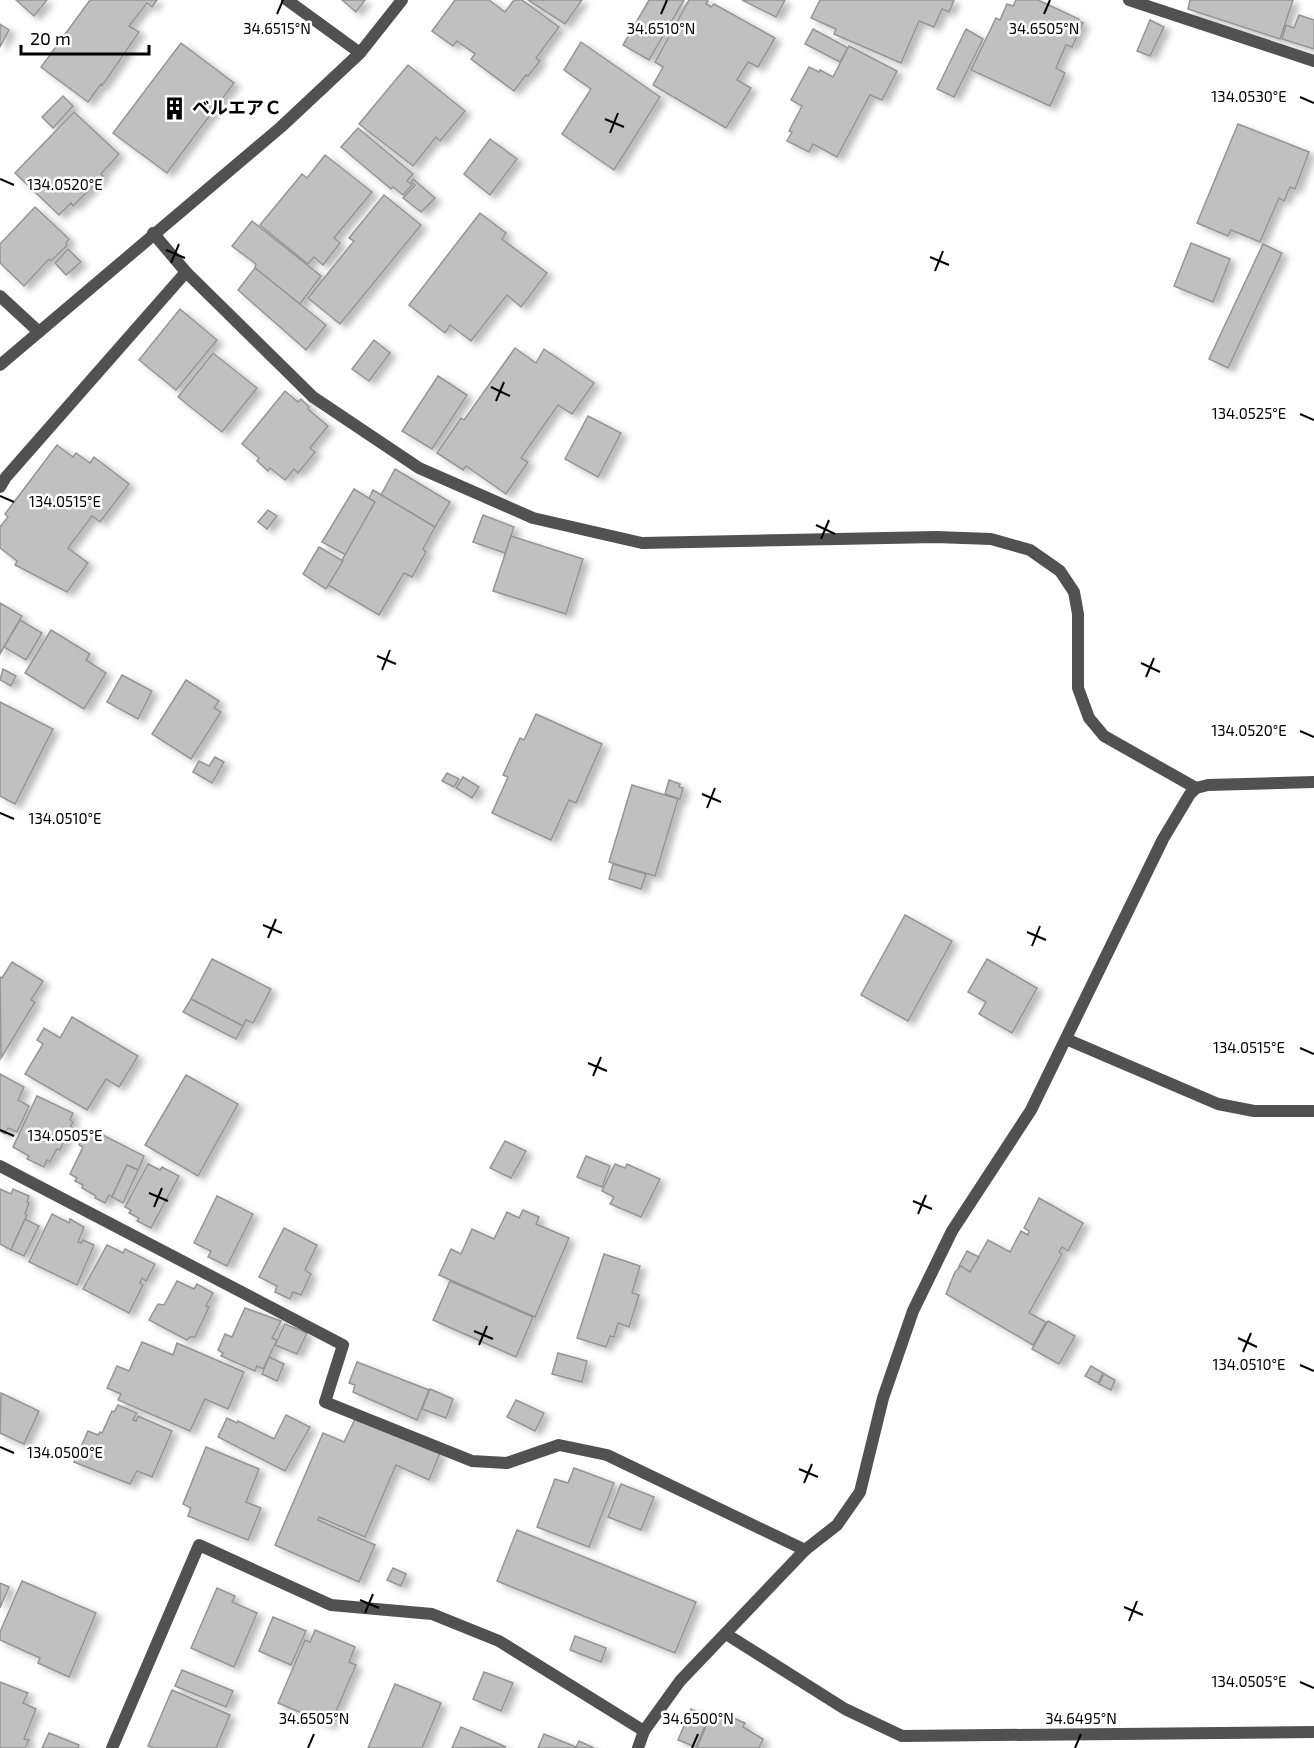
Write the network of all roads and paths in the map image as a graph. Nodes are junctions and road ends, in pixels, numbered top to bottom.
1 (287, 0) edge
2 (402, 0) edge
3 (1129, 0) edge
4 (360, 53) junction
5 (1314, 61) edge
6 (153, 234) junction
7 (186, 272) junction
8 (0, 296) edge
9 (39, 332) junction
10 (0, 365) edge
11 (0, 487) edge
12 (1314, 783) edge
13 (1196, 788) junction
14 (1066, 1039) junction
15 (1314, 1111) edge
16 (0, 1166) edge
17 (805, 1550) junction
18 (726, 1634) junction
19 (644, 1731) junction
20 (1314, 1732) edge
21 (112, 1748) edge
22 (638, 1748) edge

1 - 4 street
2 - 4 street
3 - 5 street
4 - 6 street
6 - 7 street
6 - 9 street
7 - 11 street
7 - 13 street
8 - 9 street
9 - 10 street
12 - 13 street
13 - 14 street
14 - 15 street
14 - 17 street
16 - 17 street
17 - 18 street
18 - 19 street
18 - 20 street
19 - 21 street
19 - 22 street

